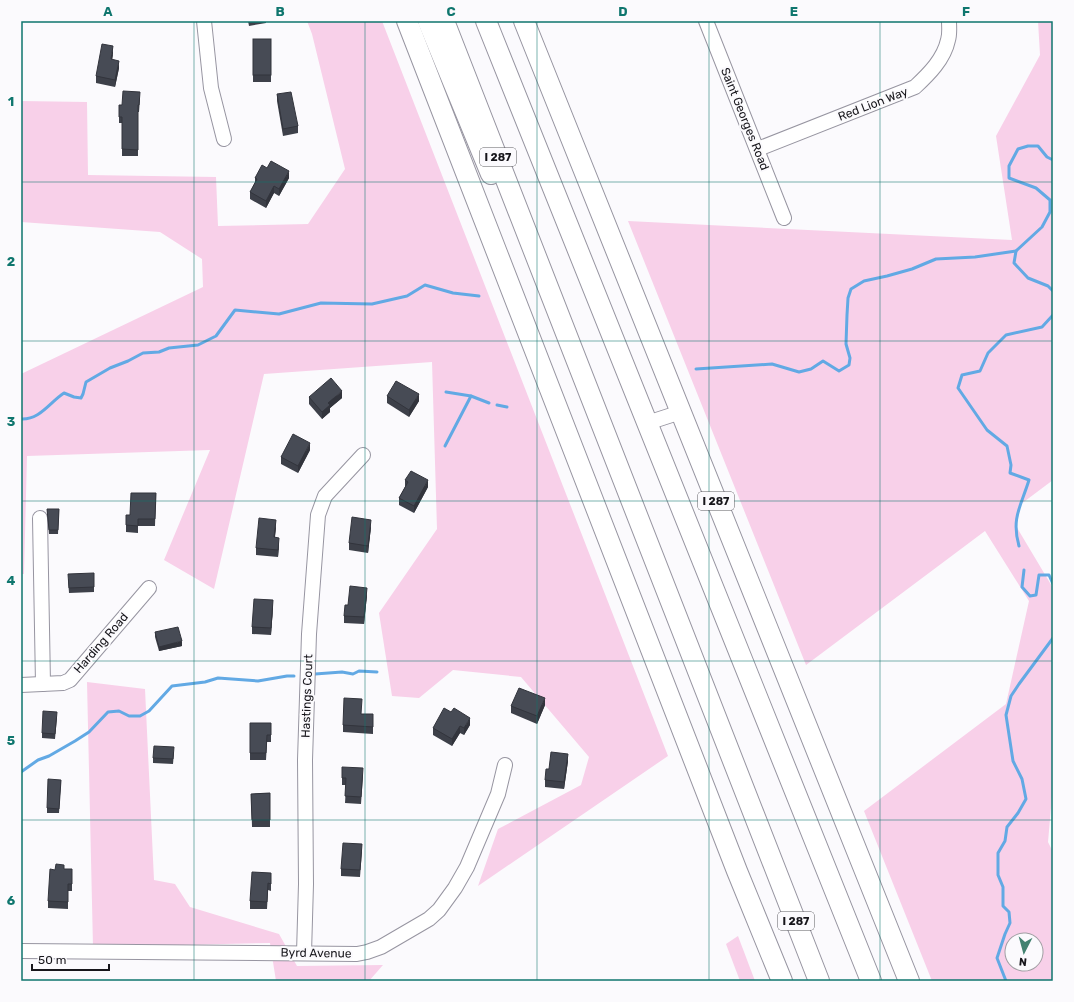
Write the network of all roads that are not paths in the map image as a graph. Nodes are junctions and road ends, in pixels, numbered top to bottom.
1 (204, 21) edge
2 (407, 21) edge
3 (428, 21) edge
4 (444, 21) edge
5 (486, 21) edge
6 (524, 21) edge
7 (706, 21) edge
8 (949, 21) edge
9 (224, 138) dead end
10 (758, 149) junction
11 (784, 218) dead end
12 (551, 293) junction
13 (681, 412) junction
14 (647, 424) junction
15 (363, 455) dead end
16 (40, 518) dead end
17 (149, 588) dead end
18 (43, 684) junction
19 (21, 685) edge
20 (505, 765) dead end
21 (21, 951) edge
22 (304, 953) junction
23 (782, 981) edge
24 (820, 981) edge
25 (871, 981) edge
26 (909, 981) edge

1 - 9 street
2 - 23 highway, I 287
3 - 12 highway
4 - 12 highway, I 287
5 - 14 highway, I 287
6 - 13 highway, I 287
7 - 10 street, Saint Georges Road
8 - 10 street, Red Lion Way
10 - 11 street, Saint Georges Road
12 - 24 highway, I 287
13 - 14 street
13 - 26 highway, I 287
14 - 25 highway, I 287
15 - 22 street, Hastings Court
16 - 18 street
17 - 18 street, Harding Road
18 - 19 street, Harding Road
20 - 22 street, Byrd Avenue
21 - 22 street, Byrd Avenue

